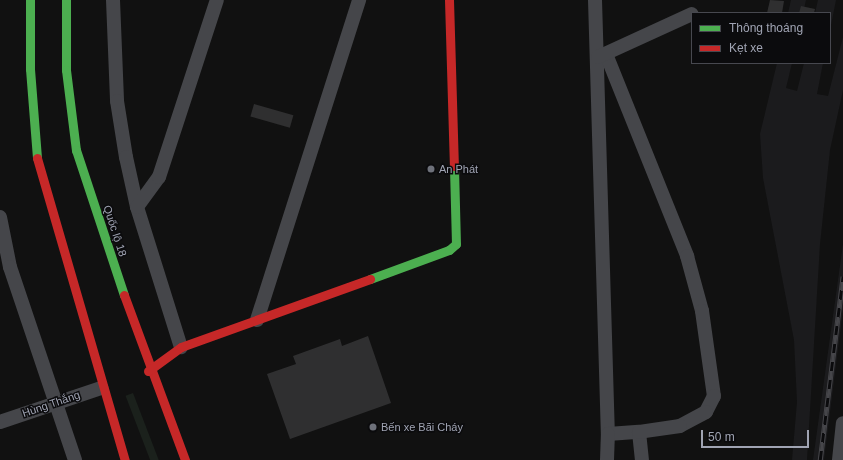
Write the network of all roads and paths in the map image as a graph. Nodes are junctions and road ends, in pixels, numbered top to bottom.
1 (30, 0) edge
2 (66, 0) edge
3 (113, 0) edge
4 (217, 0) edge
5 (359, 0) edge
6 (449, 0) edge
7 (596, 0) edge
8 (691, 14) edge
9 (602, 56) junction
10 (137, 208) junction
11 (0, 218) edge
12 (257, 320) junction
13 (181, 347) junction
14 (148, 371) junction
15 (101, 388) junction
16 (55, 402) junction
17 (0, 422) edge
18 (843, 423) edge
19 (639, 432) junction
20 (608, 434) junction
21 (70, 459) edge
22 (125, 460) edge
23 (185, 460) edge
24 (608, 460) edge
25 (642, 460) edge
26 (838, 460) edge

1 - 15 main road
2 - 14 main road, Quốc lộ 18
3 - 10 street
4 - 10 street
5 - 12 street
6 - 12 main road
7 - 9 street
8 - 9 street
9 - 19 street
9 - 20 street
10 - 13 street
11 - 16 street
12 - 13 main road
13 - 14 main road
14 - 23 main road, Quốc lộ 18
15 - 16 street, Hùng Thắng
15 - 22 main road
16 - 17 street, Hùng Thắng
16 - 21 street
18 - 26 street
19 - 20 street
19 - 25 street
20 - 24 street

